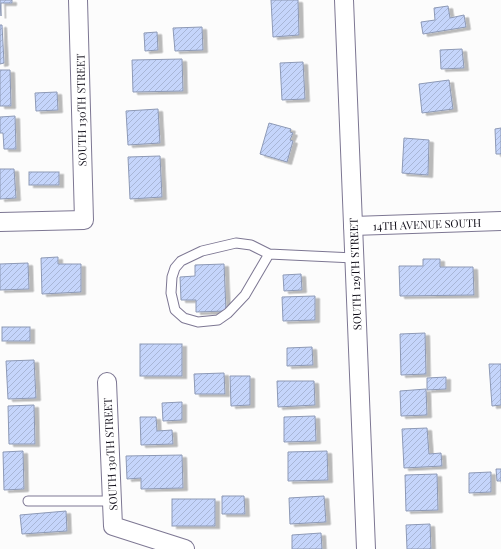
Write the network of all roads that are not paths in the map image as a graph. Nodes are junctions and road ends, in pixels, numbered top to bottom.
1 (78, 0) edge
2 (344, 0) edge
3 (501, 221) edge
4 (0, 222) edge
5 (353, 226) junction
6 (269, 254) junction
7 (354, 258) junction
8 (107, 382) dead end
9 (28, 501) dead end
10 (112, 501) junction
11 (185, 549) edge
12 (366, 549) edge

1 - 4 street, SOUTH 130TH STREET
2 - 5 street, SOUTH 129TH STREET
3 - 5 street, 14TH AVENUE SOUTH
5 - 7 street, SOUTH 129TH STREET
6 - 6 lane
6 - 7 lane
7 - 12 street, SOUTH 129TH STREET
8 - 10 street, SOUTH 130TH STREET
9 - 10 lane
10 - 11 street, SOUTH 130TH STREET

